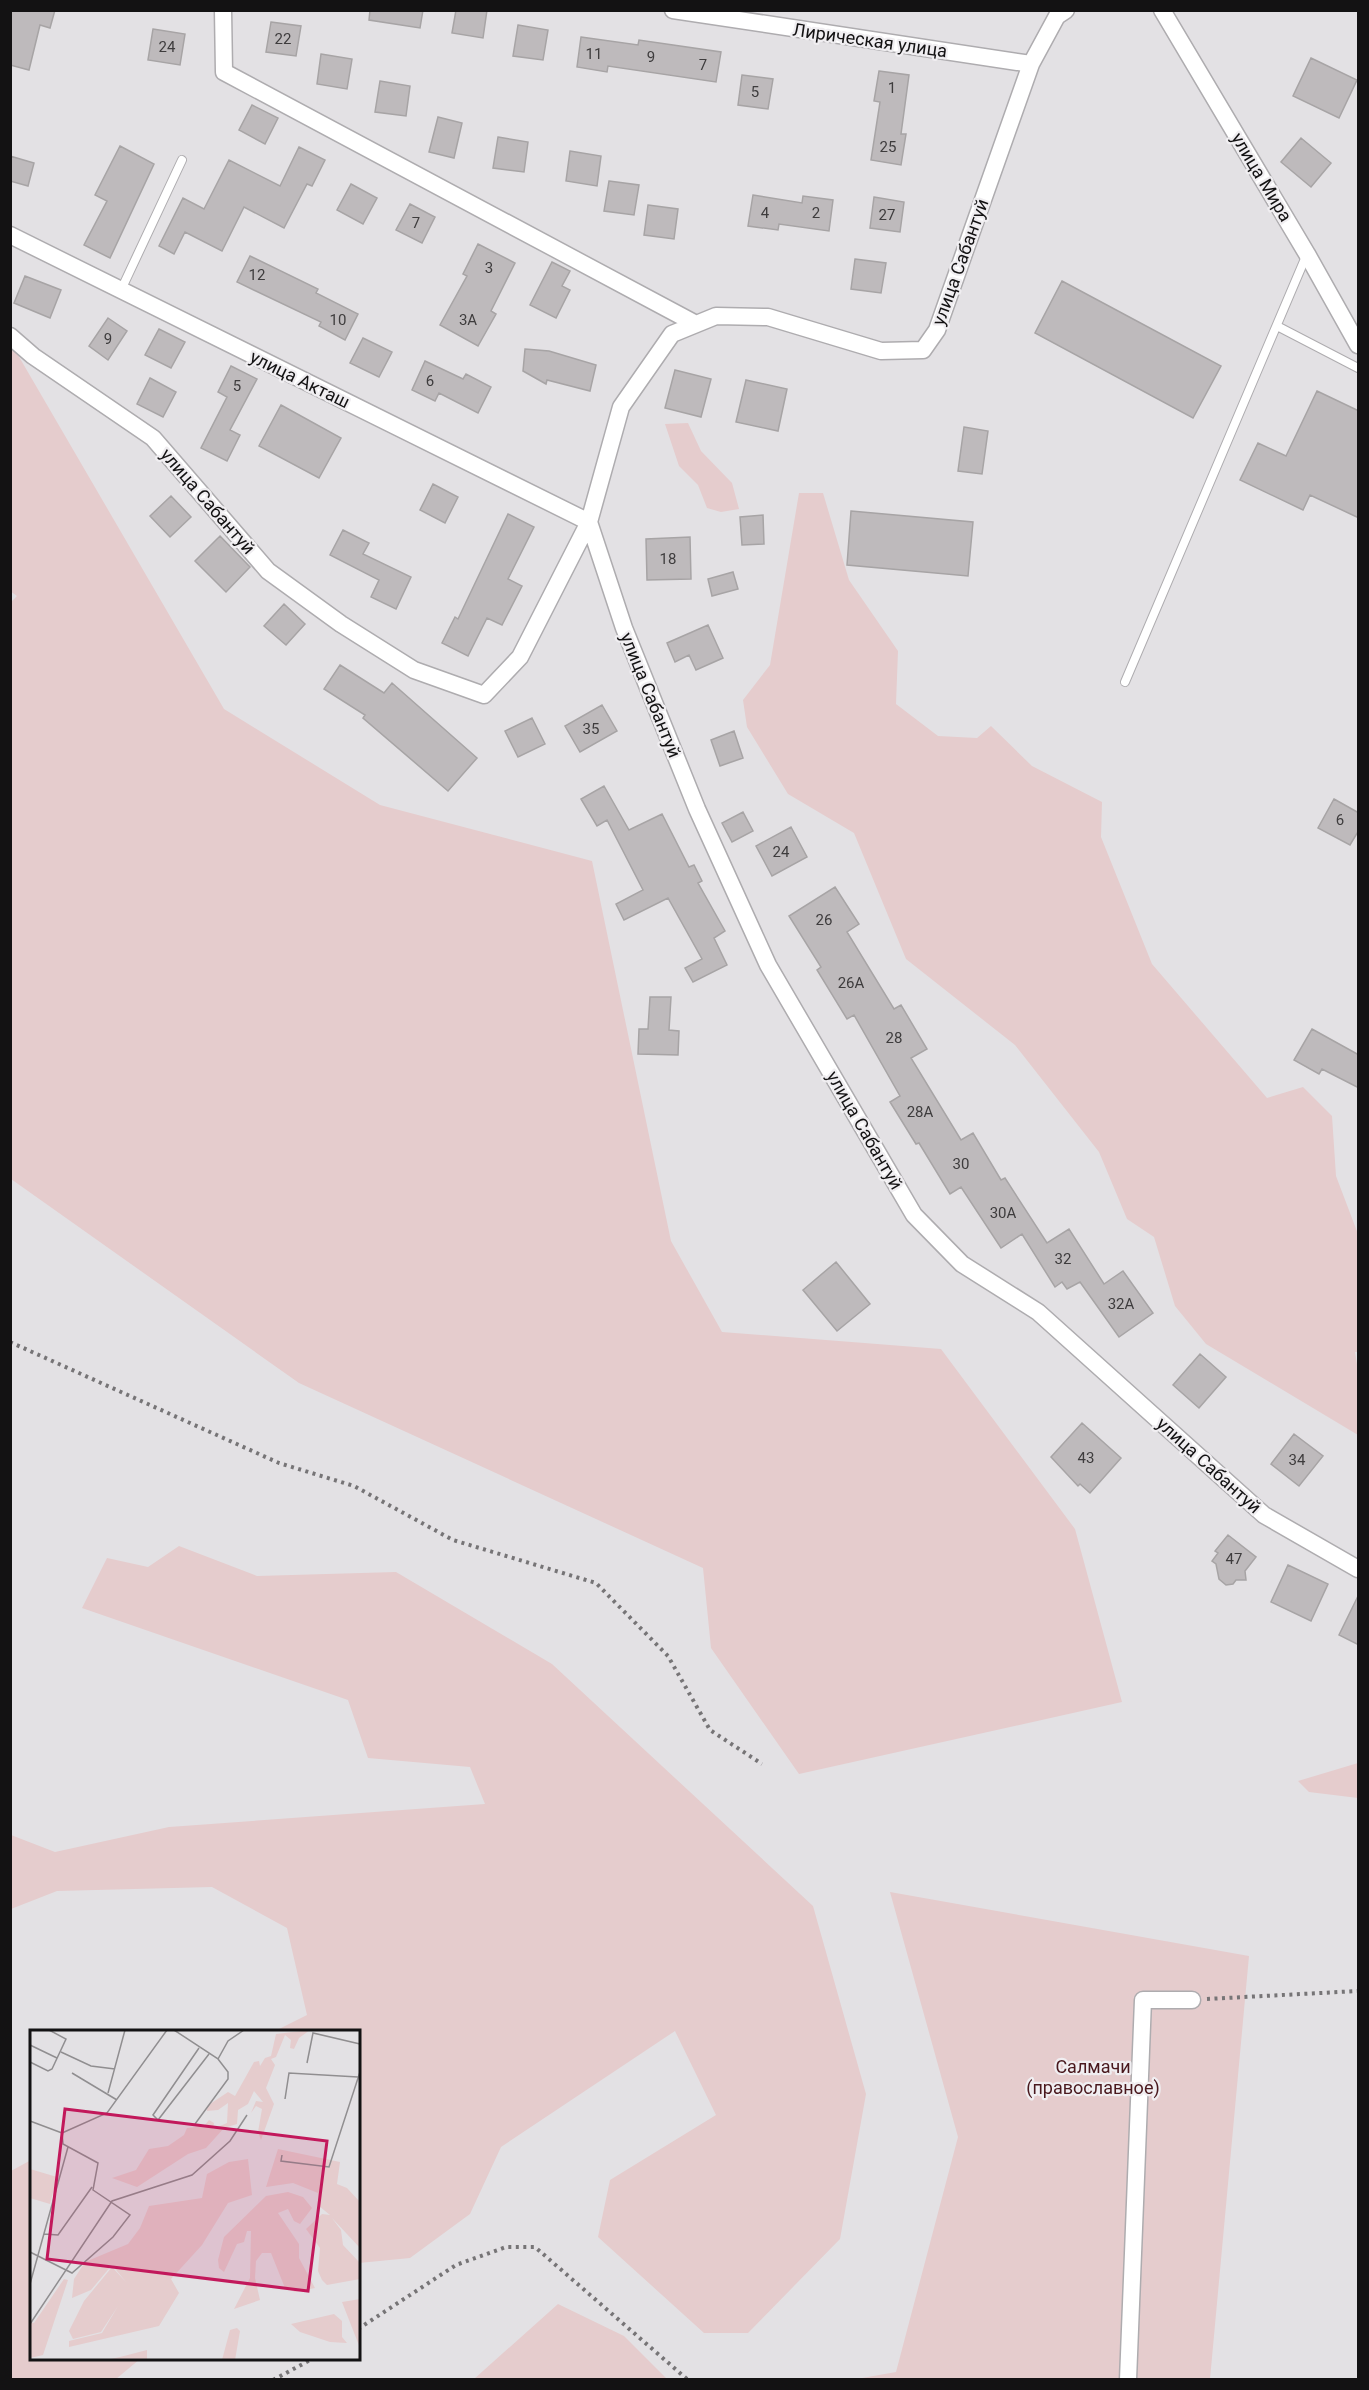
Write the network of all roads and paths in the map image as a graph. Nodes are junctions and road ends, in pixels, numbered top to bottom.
1 (223, 10) edge
2 (673, 10) edge
3 (1066, 10) edge
4 (1162, 10) edge
5 (1031, 64) junction
6 (182, 160) dead end
7 (10, 235) edge
8 (1307, 254) junction
9 (121, 290) junction
10 (696, 324) junction
11 (1277, 326) junction
12 (10, 336) edge
13 (1359, 345) edge
14 (1359, 368) edge
15 (589, 522) junction
16 (1125, 682) dead end
17 (10, 1342) edge
18 (1359, 1569) edge
19 (762, 1764) dead end
20 (1359, 1991) edge
21 (1192, 2001) joint
22 (360, 2328) edge
23 (310, 2360) edge
24 (273, 2379) edge
25 (688, 2379) edge
26 (1128, 2379) edge

1 - 10 street
2 - 5 street, Лирическая улица
3 - 5 street, улица Сабантуй
4 - 8 street, улица Мира
5 - 10 street, улица Сабантуй
6 - 9 lane
7 - 9 street, улица Акташ
8 - 11 lane
8 - 13 street, улица Мира
9 - 15 street, улица Акташ
10 - 15 street, улица Сабантуй
11 - 14 lane
11 - 16 lane
12 - 15 street, улица Сабантуй
15 - 18 street, улица Сабантуй
17 - 19 path
20 - 21 path
21 - 26 street
22 - 25 path
23 - 24 path

